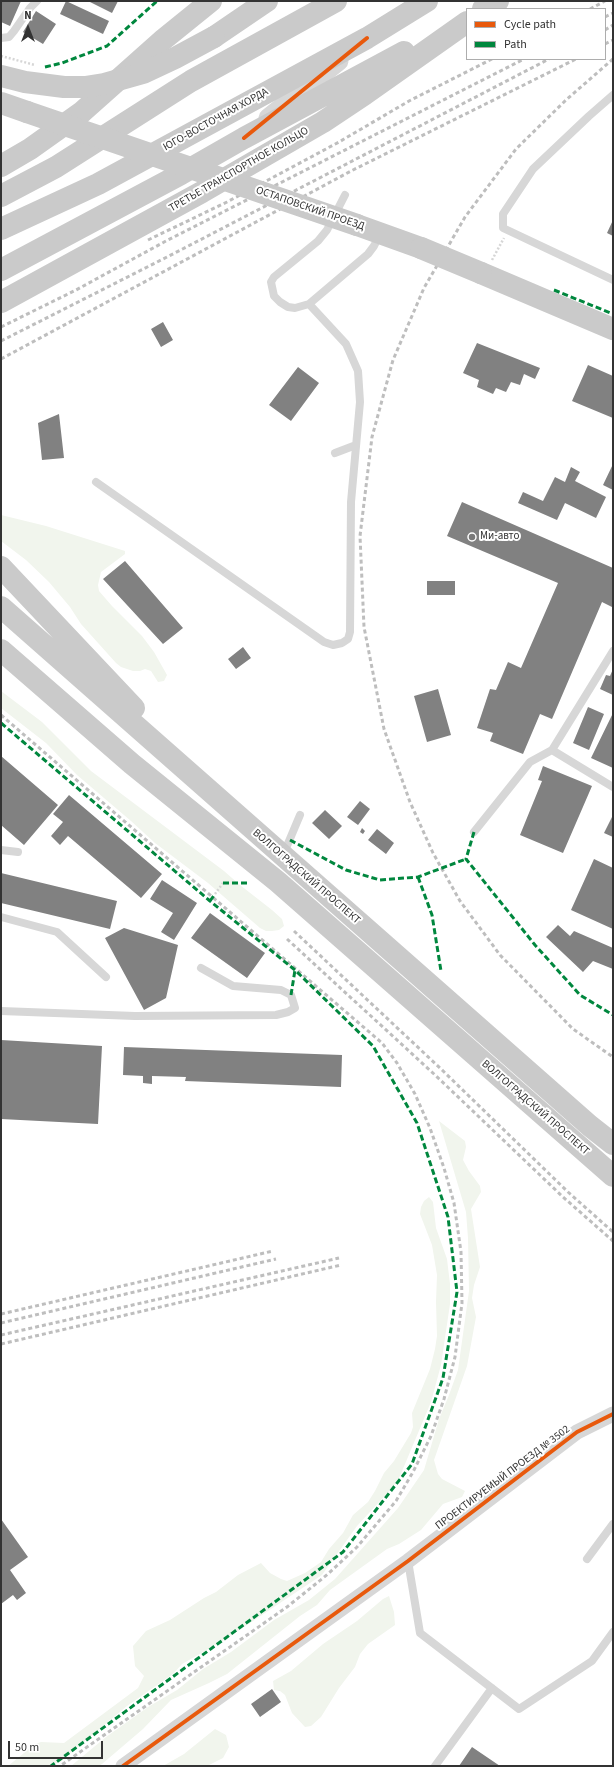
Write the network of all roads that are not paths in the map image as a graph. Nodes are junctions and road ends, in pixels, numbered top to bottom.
1 (37, 1) edge
2 (211, 1) edge
3 (267, 1) edge
4 (278, 1) edge
5 (336, 1) edge
6 (427, 1) edge
7 (498, 1) edge
8 (487, 8) edge
9 (466, 19) edge
10 (466, 23) edge
11 (214, 36) junction
12 (1, 38) edge
13 (367, 38) junction
14 (1, 76) edge
15 (613, 95) edge
16 (1, 103) edge
17 (244, 138) junction
18 (1, 166) edge
19 (345, 195) dead end
20 (1, 196) edge
21 (1, 230) edge
22 (381, 233) junction
23 (1, 270) edge
24 (613, 280) edge
25 (1, 302) edge
26 (309, 304) junction
27 (613, 329) edge
28 (356, 445) junction
29 (335, 453) dead end
30 (96, 482) dead end
31 (1, 567) edge
32 (1, 607) edge
33 (1, 650) edge
34 (613, 651) edge
35 (552, 750) junction
36 (613, 787) edge
37 (225, 805) junction
38 (300, 815) dead end
39 (474, 832) dead end
40 (1, 850) edge
41 (18, 852) dead end
42 (282, 856) junction
43 (1, 917) edge
44 (201, 968) dead end
45 (106, 977) dead end
46 (1, 1011) edge
47 (613, 1144) edge
48 (613, 1176) edge
49 (613, 1414) edge
50 (613, 1524) edge
51 (587, 1560) dead end
52 (408, 1561) junction
53 (613, 1632) edge
54 (492, 1688) junction
55 (123, 1766) edge
56 (435, 1766) edge

1 - 12 lane
2 - 18 main road
3 - 11 main road
4 - 11 street
5 - 20 main road
6 - 13 main road, ЮГО-ВОСТОЧНАЯ ХОРДА
7 - 8 main road
9 - 17 main road
10 - 25 main road, ТРЕТЬЕ ТРАНСПОРТНОЕ КОЛЬЦО
11 - 14 main road, bridge
13 - 17 street
13 - 21 main road, ЮГО-ВОСТОЧНАЯ ХОРДА
15 - 24 lane
16 - 22 main road, ОСТАПОВСКИЙ ПРОЕЗД, bridge
17 - 23 main road
19 - 26 lane
22 - 26 lane
22 - 27 main road, ОСТАПОВСКИЙ ПРОЕЗД, bridge
26 - 28 lane
28 - 29 lane
28 - 30 lane
31 - 37 main road
32 - 37 main road, ВОЛГОГРАДСКИЙ ПРОСПЕКТ
33 - 48 main road, ВОЛГОГРАДСКИЙ ПРОСПЕКТ
34 - 35 lane
35 - 36 lane
35 - 39 lane
37 - 42 main road, ВОЛГОГРАДСКИЙ ПРОСПЕКТ
38 - 42 lane
40 - 41 lane
42 - 47 main road, ВОЛГОГРАДСКИЙ ПРОСПЕКТ
43 - 45 lane
44 - 46 lane
49 - 52 street, ПРОЕКТИРУЕМЫЙ ПРОЕЗД № 3502
50 - 51 lane
52 - 54 lane
52 - 55 street, ПРОЕКТИРУЕМЫЙ ПРОЕЗД № 3502
53 - 54 lane
54 - 56 lane

